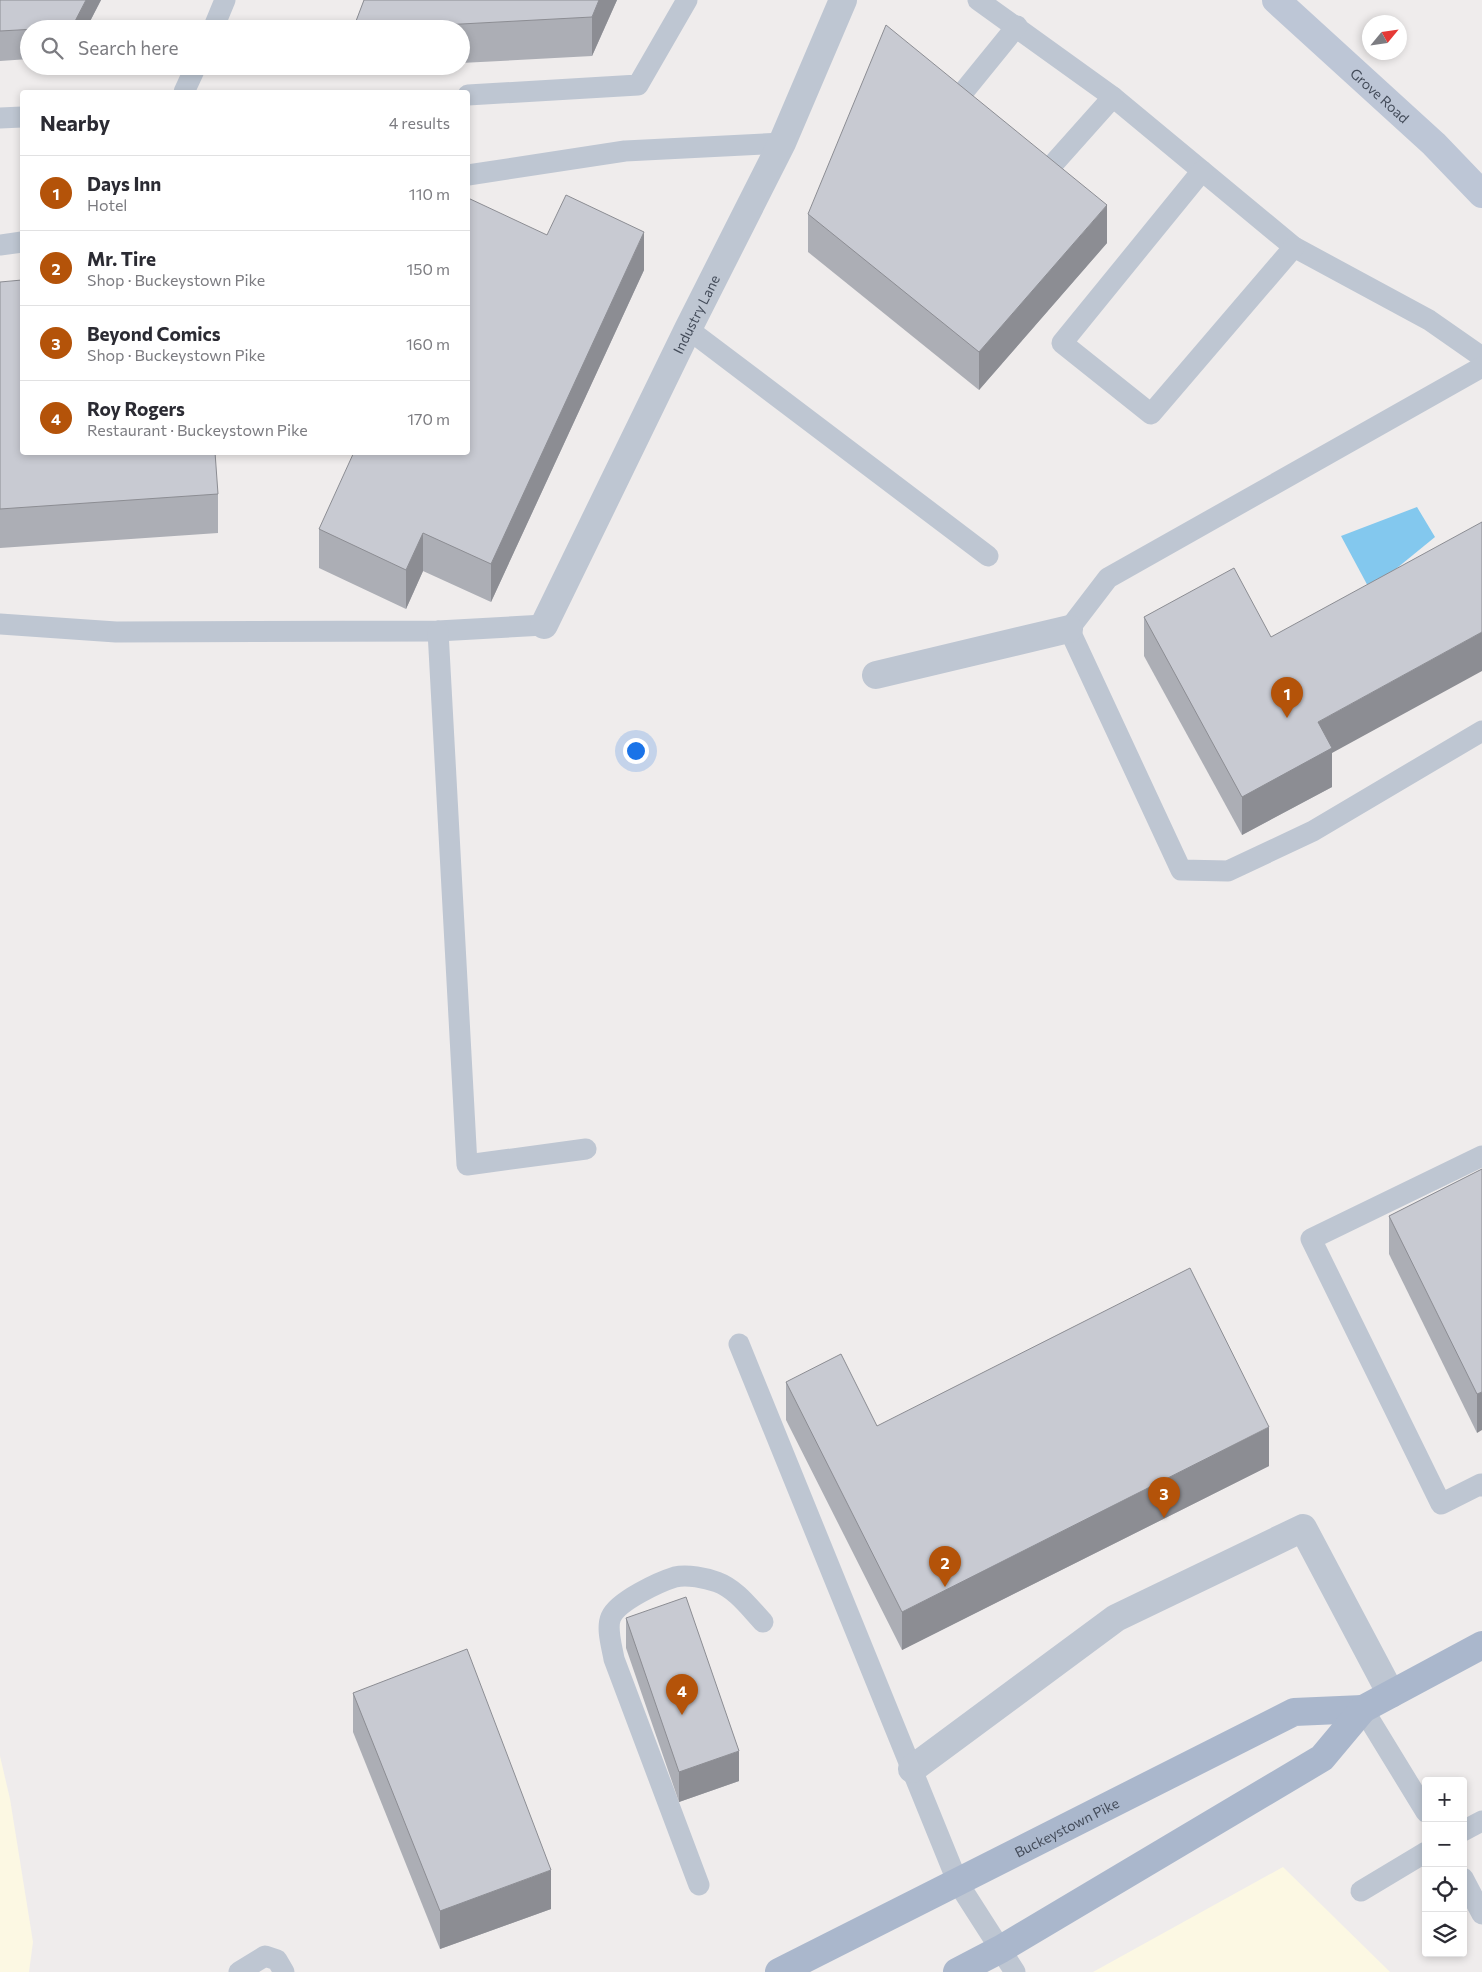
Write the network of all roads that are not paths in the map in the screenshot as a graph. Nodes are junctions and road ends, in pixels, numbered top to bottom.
1 (226, 0) edge
2 (687, 0) edge
3 (844, 0) edge
4 (978, 0) edge
5 (1282, 2) edge
6 (217, 20) edge
7 (1017, 26) junction
8 (192, 75) edge
9 (185, 90) edge
10 (470, 95) edge
11 (1113, 97) junction
12 (956, 100) edge
13 (20, 117) edge
14 (0, 118) edge
15 (782, 143) junction
16 (1047, 171) edge
17 (1202, 171) junction
18 (470, 175) edge
19 (1482, 194) edge
20 (20, 242) edge
21 (0, 245) edge
22 (1294, 247) junction
23 (688, 329) junction
24 (1482, 357) edge
25 (1482, 367) edge
26 (988, 556) dead end
27 (0, 624) edge
28 (544, 625) joint
29 (1069, 629) junction
30 (438, 631) junction
31 (876, 675) dead end
32 (1482, 731) edge
33 (586, 1149) dead end
34 (1482, 1156) edge
35 (739, 1344) dead end
36 (1482, 1484) edge
37 (763, 1622) dead end
38 (1482, 1645) edge
39 (1391, 1694) junction
40 (1363, 1709) junction
41 (912, 1770) junction
42 (1422, 1805) edge
43 (1482, 1820) edge
44 (1467, 1829) edge
45 (1422, 1854) edge
46 (958, 1883) junction
47 (699, 1885) dead end
48 (1467, 1886) edge
49 (1361, 1891) dead end
50 (1482, 1914) edge
51 (1001, 1949) junction
52 (239, 1972) edge
53 (284, 1972) edge
54 (779, 1972) edge
55 (957, 1972) edge
56 (1015, 1972) edge

1 - 6 lane
2 - 10 lane
3 - 15 street, Industry Lane
4 - 7 lane
5 - 19 street, Grove Road
7 - 11 lane
7 - 12 lane
8 - 9 lane
11 - 16 lane
11 - 17 lane
13 - 14 lane
15 - 18 lane
15 - 23 street, Industry Lane
17 - 22 lane
17 - 22 lane
20 - 21 lane
22 - 24 lane
23 - 26 lane
23 - 28 street, Industry Lane
25 - 29 lane
27 - 30 lane
28 - 30 lane
29 - 31 street
29 - 32 lane
30 - 33 lane
34 - 36 lane
35 - 41 lane
37 - 47 lane
38 - 39 main road, Buckeystown Pike
39 - 40 main road, Buckeystown Pike
39 - 41 street
40 - 42 lane
40 - 46 main road, Buckeystown Pike
40 - 51 main road, Buckeystown Pike
41 - 46 lane
43 - 44 lane
45 - 49 lane
46 - 51 lane
46 - 54 main road, Buckeystown Pike
48 - 50 lane
51 - 55 main road, Buckeystown Pike
51 - 56 lane
52 - 53 lane

